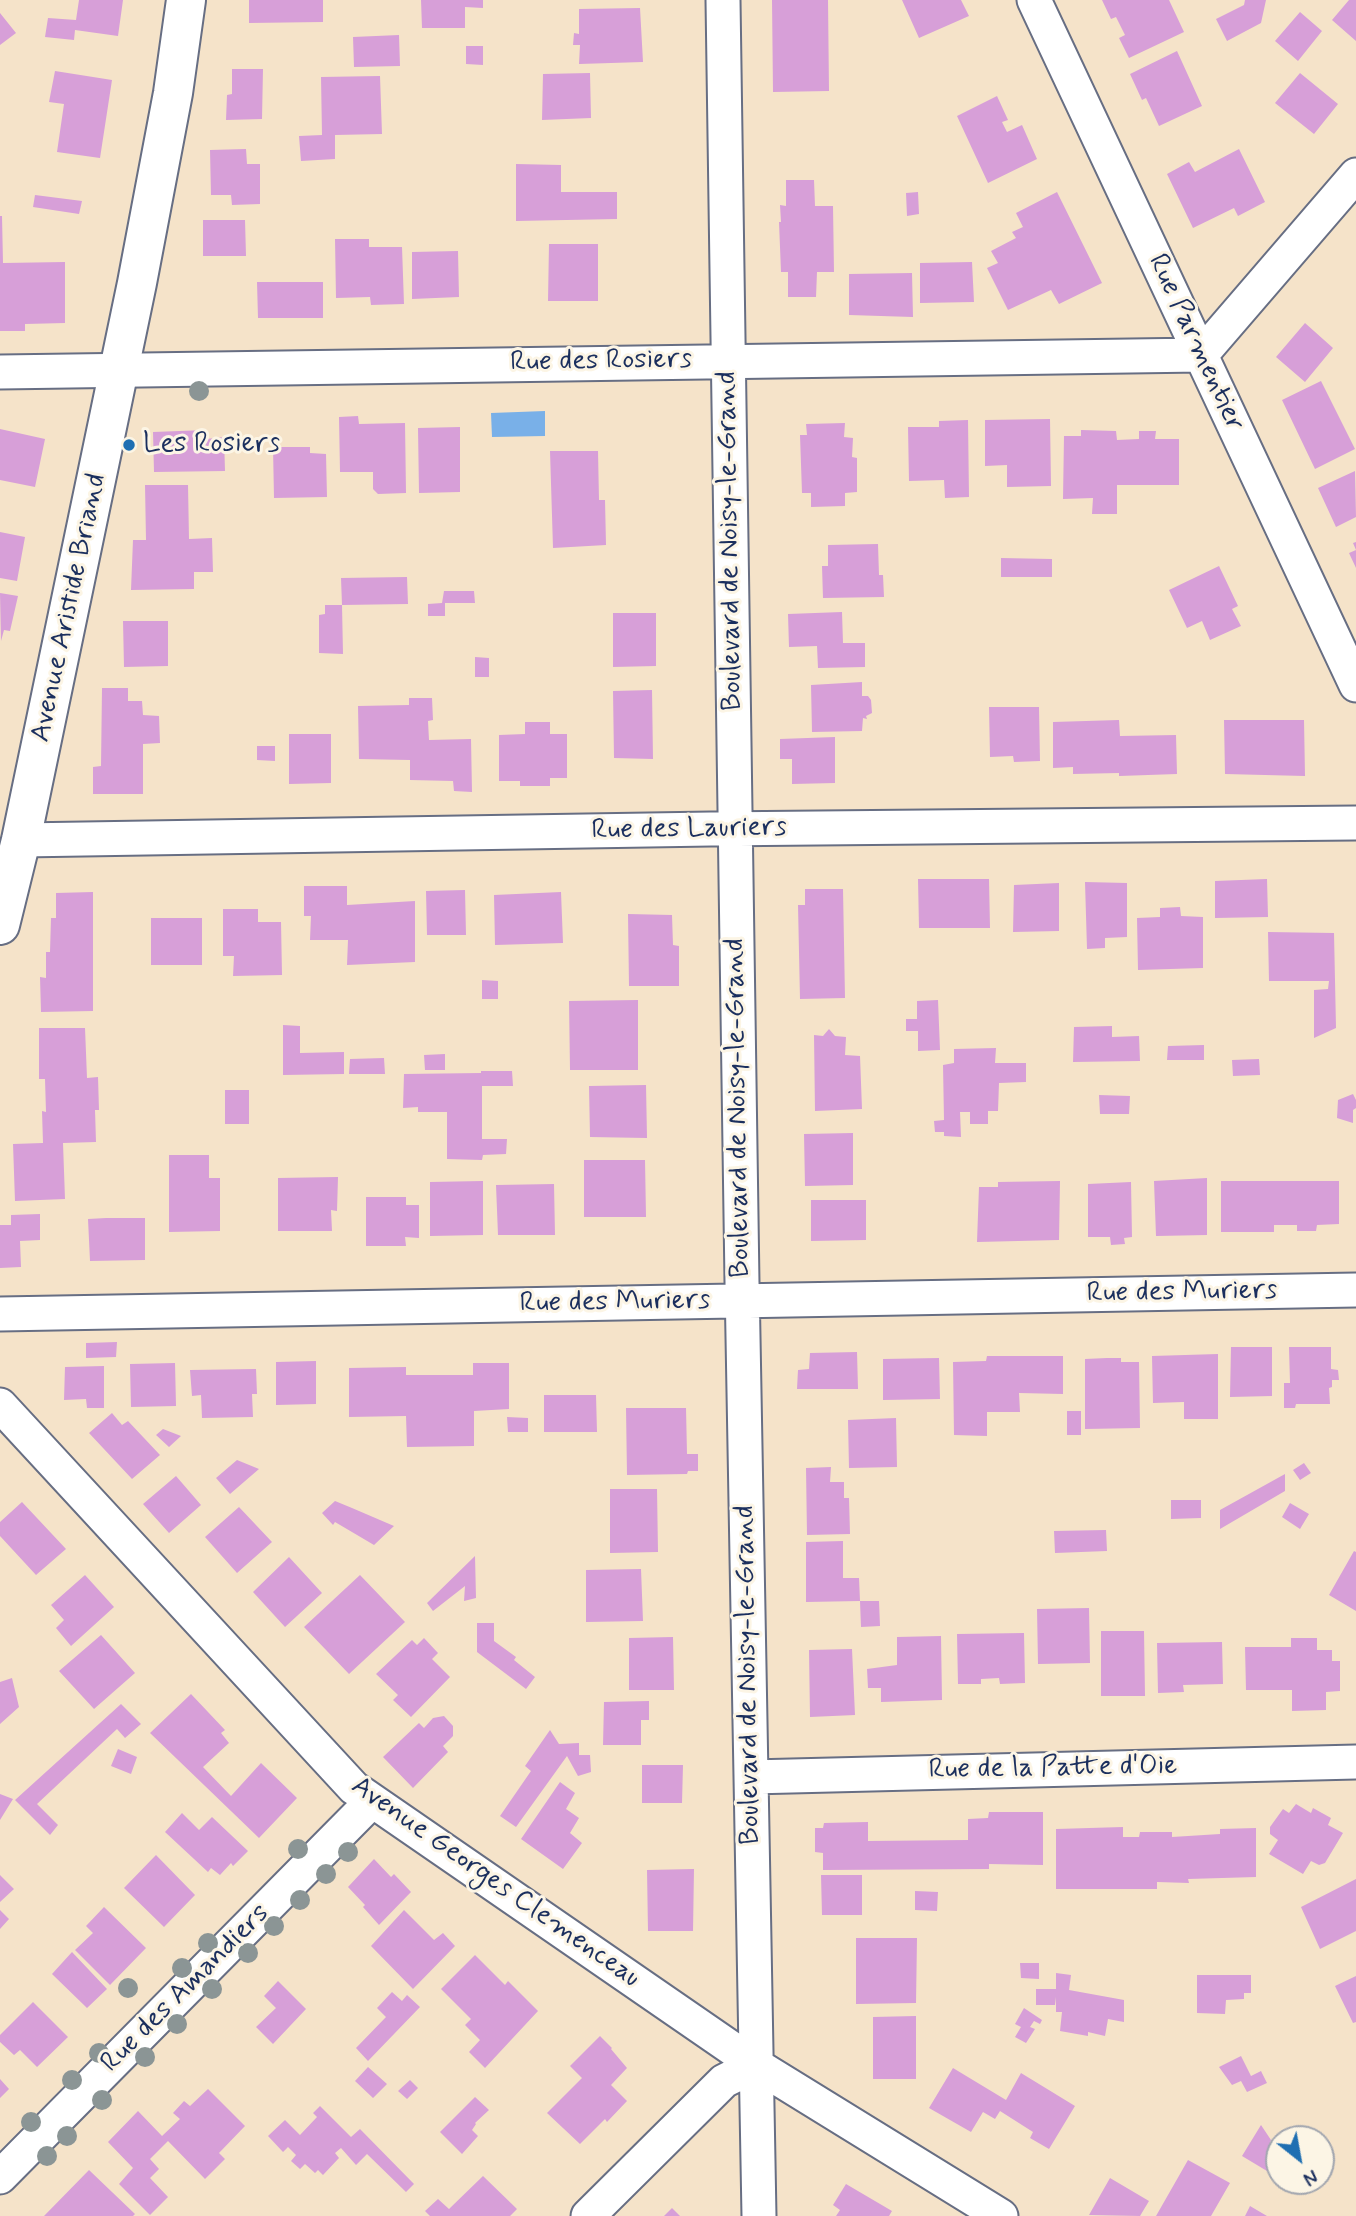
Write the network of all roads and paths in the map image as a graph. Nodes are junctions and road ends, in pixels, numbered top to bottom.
1 (186, 0) edge
2 (723, 0) edge
3 (1034, 0) edge
4 (1356, 175) edge
5 (1201, 355) junction
6 (728, 360) junction
7 (119, 369) junction
8 (0, 372) edge
9 (1356, 685) edge
10 (1356, 822) edge
11 (735, 829) junction
12 (22, 840) junction
13 (0, 925) edge
14 (1356, 1290) edge
15 (743, 1301) junction
16 (0, 1314) edge
17 (0, 1405) edge
18 (1356, 1762) edge
19 (751, 1777) junction
20 (372, 1801) junction
21 (756, 2065) junction
22 (0, 2177) edge
23 (588, 2216) edge
24 (759, 2216) edge
25 (1001, 2216) edge

1 - 7 street, Avenue Aristide Briand
2 - 6 street, Boulevard de Noisy-le-Grand
3 - 5 street, Rue Parmentier
4 - 5 street
5 - 6 street, Rue des Rosiers
5 - 9 street, Rue Parmentier
6 - 7 street, Rue des Rosiers
6 - 11 street, Boulevard de Noisy-le-Grand
7 - 8 street, Rue des Rosiers
7 - 12 street, Avenue Aristide Briand
10 - 11 street, Rue des Lauriers
11 - 12 street, Rue des Lauriers
11 - 15 street, Boulevard de Noisy-le-Grand
12 - 13 street, Avenue Aristide Briand
14 - 15 street, Rue des Muriers
15 - 16 street, Rue des Muriers
15 - 19 street, Boulevard de Noisy-le-Grand
17 - 20 street, Avenue Georges Clemenceau
18 - 19 street, Rue de la Patte d'Oie
19 - 21 street, Boulevard de Noisy-le-Grand
20 - 21 street, Avenue Georges Clemenceau
20 - 22 street, Rue des Amandiers
21 - 23 street
21 - 24 street, Boulevard de Noisy-le-Grand
21 - 25 street, Avenue Georges Clemenceau

